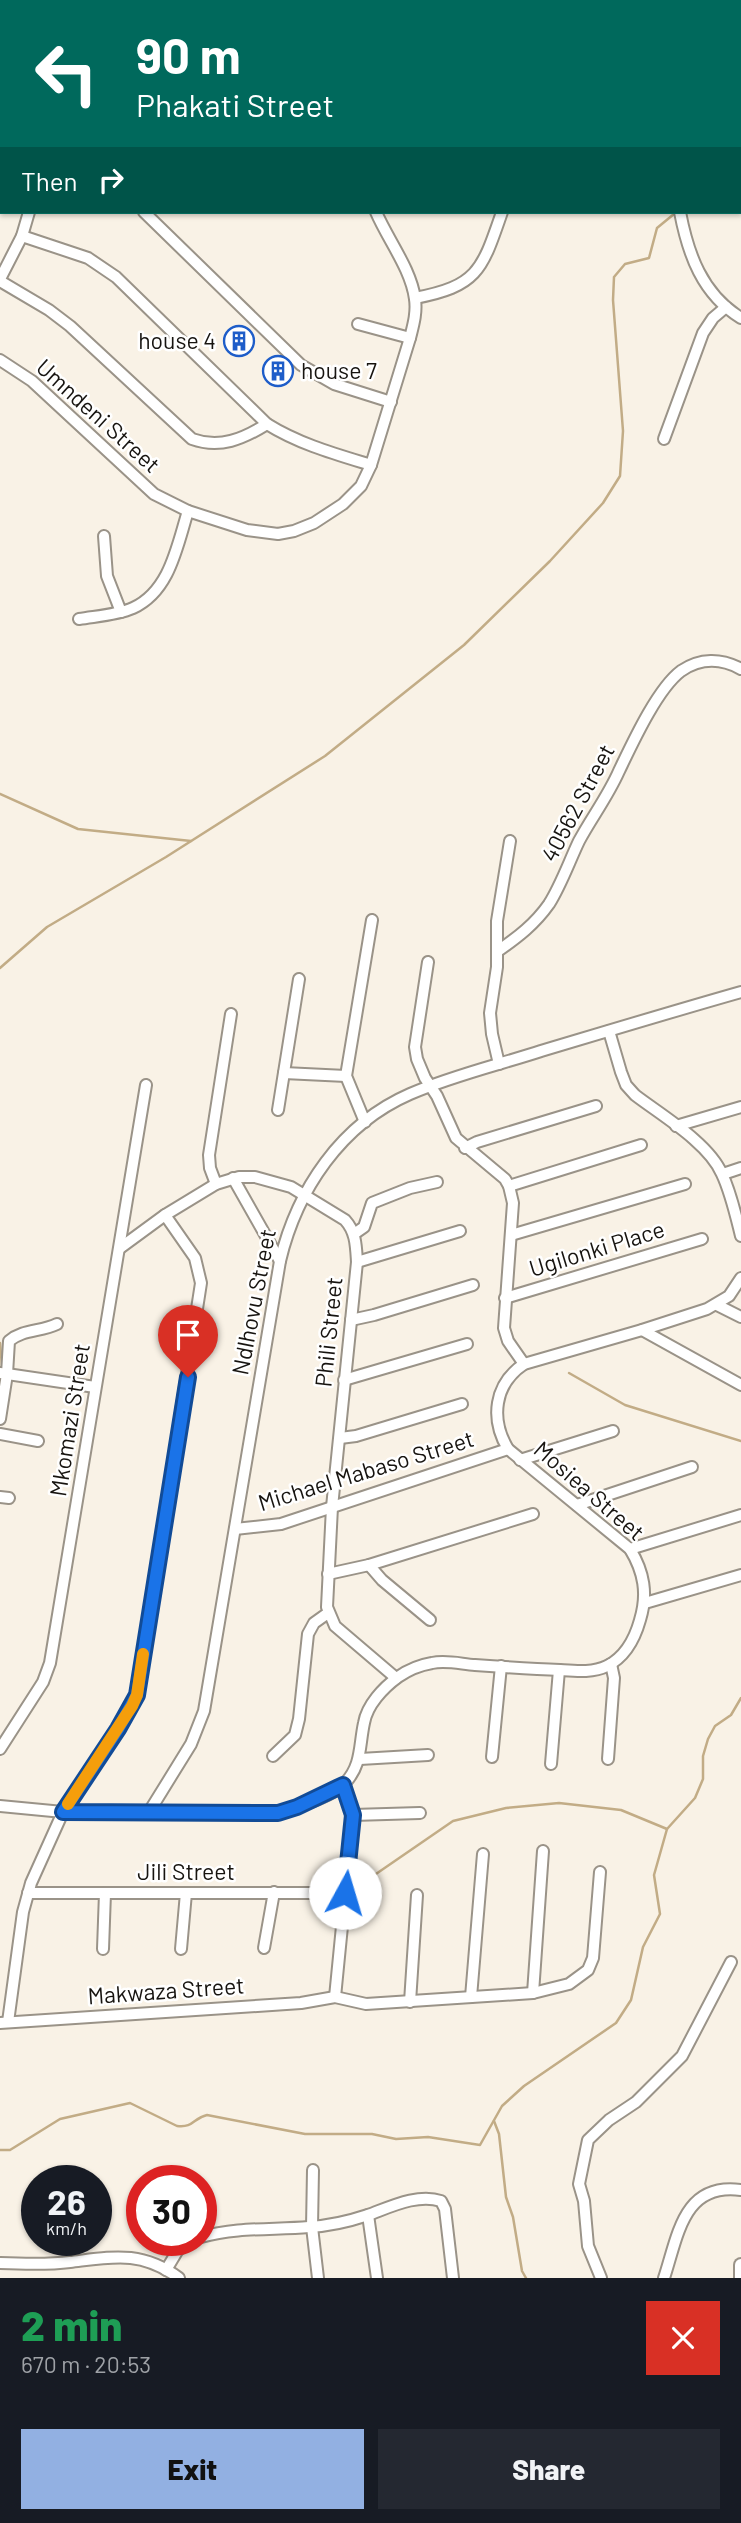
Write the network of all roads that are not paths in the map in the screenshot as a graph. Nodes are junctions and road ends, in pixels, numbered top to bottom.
1 (28, 214) edge
2 (146, 214) edge
3 (377, 214) edge
4 (501, 214) edge
5 (681, 214) edge
6 (22, 236) junction
7 (0, 280) edge
8 (415, 298) junction
9 (726, 307) junction
10 (741, 318) edge
11 (358, 324) dead end
12 (410, 338) junction
13 (0, 360) edge
14 (391, 402) junction
15 (267, 424) junction
16 (664, 439) dead end
17 (371, 465) junction
18 (188, 511) junction
19 (104, 536) dead end
20 (121, 612) junction
21 (79, 619) dead end
22 (741, 669) edge
23 (510, 841) dead end
24 (372, 920) dead end
25 (498, 951) junction
26 (428, 962) dead end
27 (299, 979) dead end
28 (741, 992) edge
29 (231, 1014) dead end
30 (609, 1031) junction
31 (499, 1064) junction
32 (284, 1073) junction
33 (346, 1076) junction
34 (146, 1085) dead end
35 (431, 1086) junction
36 (596, 1106) dead end
37 (741, 1107) edge
38 (278, 1110) dead end
39 (365, 1122) junction
40 (676, 1126) junction
41 (640, 1145) dead end
42 (465, 1148) junction
43 (741, 1168) edge
44 (723, 1174) junction
45 (233, 1178) junction
46 (437, 1182) dead end
47 (216, 1184) junction
48 (685, 1184) dead end
49 (509, 1185) junction
50 (304, 1194) junction
51 (165, 1215) junction
52 (460, 1231) dead end
53 (740, 1232) edge
54 (354, 1234) junction
55 (510, 1235) junction
56 (702, 1239) dead end
57 (120, 1248) junction
58 (281, 1261) junction
59 (357, 1262) junction
60 (741, 1278) edge
61 (473, 1285) dead end
62 (505, 1298) junction
63 (717, 1305) junction
64 (741, 1317) edge
65 (351, 1320) junction
66 (57, 1324) dead end
67 (642, 1331) junction
68 (467, 1344) dead end
69 (524, 1364) junction
70 (4, 1373) edge
71 (344, 1380) junction
72 (741, 1385) edge
73 (95, 1387) junction
74 (462, 1404) dead end
75 (0, 1419) edge
76 (613, 1431) dead end
77 (0, 1434) edge
78 (340, 1438) junction
79 (38, 1441) dead end
80 (508, 1449) junction
81 (520, 1460) junction
82 (692, 1467) dead end
83 (577, 1505) junction
84 (332, 1507) junction
85 (533, 1514) dead end
86 (741, 1515) edge
87 (235, 1529) junction
88 (630, 1549) junction
89 (369, 1565) junction
90 (328, 1574) junction
91 (741, 1575) edge
92 (645, 1603) junction
93 (328, 1614) junction
94 (430, 1620) dead end
95 (611, 1664) junction
96 (501, 1667) junction
97 (559, 1670) junction
98 (396, 1678) junction
99 (0, 1749) edge
100 (428, 1755) dead end
101 (273, 1756) dead end
102 (492, 1757) dead end
103 (360, 1759) junction
104 (608, 1759) dead end
105 (551, 1764) dead end
106 (343, 1785) junction
107 (0, 1806) edge
108 (63, 1812) junction
109 (149, 1812) junction
110 (421, 1813) dead end
111 (353, 1815) junction
112 (543, 1851) dead end
113 (483, 1854) dead end
114 (600, 1872) dead end
115 (274, 1892) junction
116 (28, 1893) junction
117 (105, 1893) junction
118 (186, 1893) junction
119 (345, 1893) junction
120 (417, 1895) dead end
121 (264, 1948) dead end
122 (103, 1949) dead end
123 (181, 1949) dead end
124 (731, 1962) dead end
125 (533, 1993) junction
126 (335, 1997) junction
127 (471, 1997) junction
128 (410, 2001) junction
129 (4, 2023) edge
130 (313, 2170) dead end
131 (741, 2190) edge
132 (368, 2215) junction
133 (312, 2227) junction
134 (217, 2234) edge
135 (174, 2256) edge
136 (0, 2263) edge
137 (741, 2266) edge
138 (166, 2270) junction
139 (178, 2278) edge
140 (318, 2278) edge
141 (377, 2278) edge
142 (453, 2278) edge
143 (601, 2278) edge
144 (664, 2278) edge
145 (741, 2278) edge

1 - 6 street
2 - 14 street
3 - 8 street, Umndeni Street
4 - 8 street
5 - 9 street
6 - 7 street
6 - 15 street
7 - 15 street
8 - 12 street, Umndeni Street
9 - 10 street
9 - 16 street
11 - 12 street
12 - 14 street, Umndeni Street
13 - 18 street, Umndeni Street
14 - 17 street, Umndeni Street
15 - 17 street
17 - 18 street, Umndeni Street
18 - 20 street
19 - 20 street
20 - 21 street
22 - 25 street, 40562 Street
23 - 25 street
24 - 33 street
25 - 31 street
26 - 35 street
27 - 32 street
28 - 30 street, Ndlhovu Street
29 - 47 street
30 - 31 street, Ndlhovu Street
30 - 40 street
31 - 35 street, Ndlhovu Street
32 - 33 street
32 - 38 street
33 - 39 street
34 - 57 street, Mkomazi Street
35 - 39 street, Ndlhovu Street
35 - 42 street
36 - 42 street
37 - 40 street
39 - 50 street, Ndlhovu Street
40 - 44 street
41 - 49 street
42 - 49 street
43 - 44 street
44 - 53 street
45 - 47 street
45 - 50 street
45 - 58 street
46 - 54 street
47 - 51 street
48 - 55 street
49 - 55 street
50 - 54 street
50 - 58 street, Ndlhovu Street
51 - 57 street
51 - 108 street
52 - 59 street
54 - 59 street, Phili Street
55 - 62 street
56 - 62 street, Ugilonki Place
57 - 73 street, Mkomazi Street
58 - 87 street, Ndlhovu Street
59 - 65 street, Phili Street
60 - 63 street
61 - 65 street
62 - 69 street
63 - 64 street
63 - 67 street
65 - 71 street, Phili Street
66 - 70 street
67 - 69 street
67 - 72 street
68 - 71 street
69 - 80 street, Mosiea Street
70 - 73 street
70 - 75 street
71 - 78 street, Phili Street
73 - 99 street, Mkomazi Street
74 - 78 street
76 - 81 street
77 - 79 street
78 - 84 street, Phili Street
80 - 81 street, Mosiea Street
80 - 84 street, Michael Mabaso Street
81 - 83 street, Mosiea Street
82 - 83 street
83 - 88 street, Mosiea Street
84 - 87 street, Michael Mabaso Street
84 - 90 street, Phili Street
85 - 89 street
86 - 88 street
87 - 109 street, Ndlhovu Street
88 - 92 street, Mosiea Street
89 - 90 street
89 - 94 street
90 - 93 street, Phili Street
91 - 92 street
92 - 95 street, Mosiea Street
93 - 98 street
93 - 101 street
95 - 97 street
95 - 104 street
96 - 97 street
96 - 98 street
96 - 102 street
97 - 105 street
98 - 103 street
100 - 103 street
103 - 106 street
106 - 109 street
106 - 111 street
107 - 108 street
108 - 109 street
108 - 116 street
110 - 111 street
111 - 119 street
112 - 125 street
113 - 127 street
114 - 125 street
115 - 118 street, Jili Street
115 - 119 street, Jili Street
115 - 121 street
116 - 117 street, Jili Street
116 - 129 street
117 - 118 street, Jili Street
117 - 122 street
118 - 123 street
119 - 126 street
120 - 128 street
124 - 143 street
125 - 127 street
126 - 128 street
126 - 129 street, Makwaza Street
127 - 128 street
130 - 133 street
131 - 144 street
132 - 133 street
132 - 141 street
132 - 142 street
133 - 134 street
133 - 140 street
135 - 138 street
136 - 138 street
137 - 145 street
138 - 139 street

